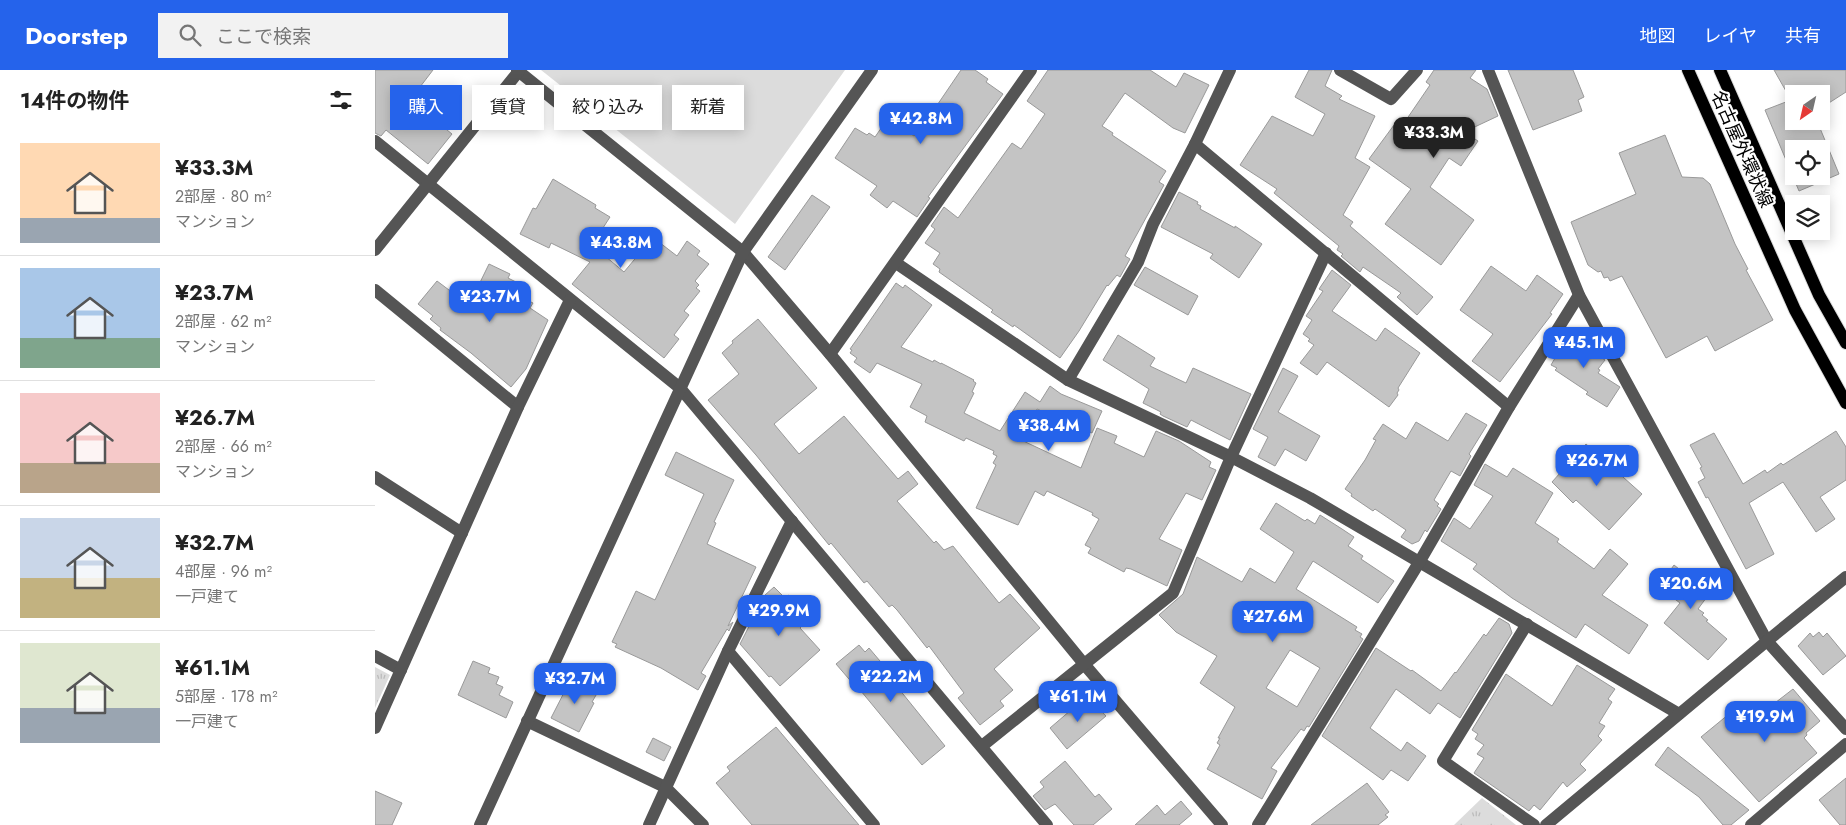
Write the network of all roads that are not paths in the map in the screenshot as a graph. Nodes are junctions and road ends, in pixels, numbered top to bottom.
1 (518, 70) edge
2 (872, 70) edge
3 (1031, 70) edge
4 (1230, 70) edge
5 (1340, 70) edge
6 (1417, 70) edge
7 (1488, 70) edge
8 (1688, 70) edge
9 (1720, 70) edge
10 (375, 141) edge
11 (1195, 144) junction
12 (428, 184) junction
13 (375, 250) edge
14 (743, 252) junction
15 (1326, 253) junction
16 (896, 263) junction
17 (375, 290) edge
18 (1579, 295) junction
19 (570, 300) junction
20 (1846, 343) edge
21 (830, 354) junction
22 (1067, 380) junction
23 (680, 388) junction
24 (1846, 403) edge
25 (518, 407) junction
26 (1509, 407) junction
27 (1231, 458) junction
28 (375, 477) edge
29 (792, 521) junction
30 (463, 533) junction
31 (1420, 561) junction
32 (1846, 577) edge
33 (1527, 624) junction
34 (1767, 641) junction
35 (729, 651) junction
36 (375, 656) edge
37 (1084, 664) junction
38 (401, 670) junction
39 (1679, 714) junction
40 (527, 721) junction
41 (375, 728) edge
42 (1846, 729) edge
43 (1846, 744) edge
44 (982, 746) junction
45 (665, 787) junction
46 (480, 825) edge
47 (649, 825) edge
48 (703, 825) edge
49 (875, 825) edge
50 (1046, 825) edge
51 (1222, 825) edge
52 (1258, 825) edge
53 (1534, 825) edge
54 (1546, 825) edge
55 (1751, 825) edge

1 - 12 street
1 - 14 street
2 - 14 street
3 - 16 street
4 - 11 street
5 - 6 street
7 - 18 street
8 - 24 main road, 名古屋外環状線
9 - 20 main road, 名古屋外環状線
10 - 12 street
11 - 15 street
11 - 22 street
12 - 13 street
12 - 19 street
14 - 21 street
14 - 23 street
15 - 26 street
15 - 27 street
16 - 21 street
16 - 22 street
17 - 25 street
18 - 26 street
18 - 34 street
19 - 23 street
19 - 25 street
21 - 37 street
22 - 27 street
23 - 29 street
23 - 40 street
25 - 30 street
26 - 31 street
27 - 31 street
27 - 37 street
28 - 30 street
29 - 35 street
29 - 44 street
30 - 38 street
31 - 33 street
31 - 52 street
32 - 34 street
33 - 39 street
33 - 53 street
34 - 39 street
34 - 42 street
35 - 45 street
35 - 49 street
36 - 38 street
37 - 44 street
37 - 51 street
38 - 41 street
39 - 54 street
40 - 45 street
40 - 46 street
43 - 55 street
44 - 50 street
45 - 47 street
45 - 48 street

